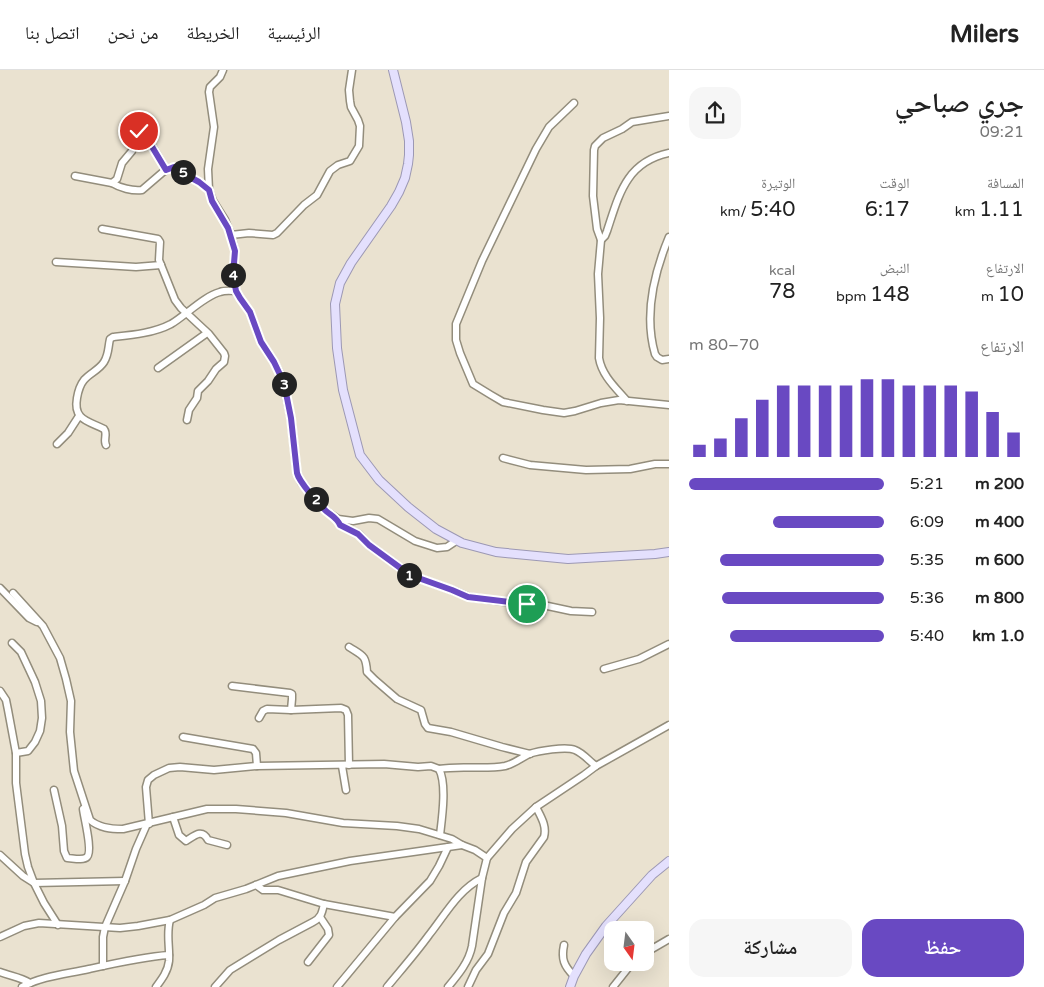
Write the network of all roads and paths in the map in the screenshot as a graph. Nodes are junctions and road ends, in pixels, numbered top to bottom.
1 (223, 70) edge
2 (352, 70) edge
3 (393, 70) edge
4 (574, 103) dead end
5 (669, 116) edge
6 (669, 153) edge
7 (166, 170) junction
8 (75, 176) dead end
9 (112, 183) junction
10 (209, 190) junction
11 (102, 229) dead end
12 (231, 234) junction
13 (669, 237) edge
14 (601, 240) junction
15 (56, 262) dead end
16 (161, 265) junction
17 (236, 291) junction
18 (186, 313) junction
19 (208, 333) junction
20 (669, 359) edge
21 (158, 368) dead end
22 (627, 401) junction
23 (669, 405) edge
24 (79, 416) junction
25 (187, 420) dead end
26 (57, 444) dead end
27 (106, 446) dead end
28 (503, 458) dead end
29 (669, 464) edge
30 (338, 519) junction
31 (456, 541) junction
32 (669, 552) edge
33 (0, 588) edge
34 (13, 593) dead end
35 (592, 612) dead end
36 (40, 623) junction
37 (12, 643) dead end
38 (669, 644) edge
39 (349, 647) dead end
40 (604, 669) dead end
41 (232, 686) dead end
42 (0, 691) edge
43 (291, 710) junction
44 (259, 718) dead end
45 (669, 724) edge
46 (183, 737) dead end
47 (16, 753) junction
48 (530, 754) junction
49 (350, 765) junction
50 (258, 766) junction
51 (342, 766) junction
52 (596, 766) junction
53 (439, 769) junction
54 (54, 790) dead end
55 (346, 790) dead end
56 (82, 798) junction
57 (536, 807) junction
58 (173, 817) junction
59 (148, 824) junction
60 (440, 835) junction
61 (227, 845) dead end
62 (462, 845) junction
63 (448, 847) junction
64 (0, 856) edge
65 (487, 858) junction
66 (669, 861) edge
67 (482, 878) junction
68 (125, 881) junction
69 (34, 883) junction
70 (256, 885) junction
71 (324, 904) junction
72 (320, 917) junction
73 (394, 917) junction
74 (170, 920) junction
75 (58, 925) junction
76 (105, 927) junction
77 (0, 937) edge
78 (669, 939) edge
79 (564, 945) dead end
80 (654, 948) edge
81 (169, 955) junction
82 (308, 962) dead end
83 (103, 966) junction
84 (626, 971) edge
85 (0, 972) edge
86 (574, 976) junction
87 (30, 982) junction
88 (22, 987) edge
89 (156, 987) edge
90 (214, 987) edge
91 (337, 987) edge
92 (387, 987) edge
93 (448, 987) edge
94 (468, 987) edge
95 (570, 987) edge
96 (613, 987) edge

1 - 10 street
2 - 12 street
3 - 31 main road
4 - 22 street
5 - 14 street
6 - 14 street
7 - 9 street
7 - 9 street
7 - 10 street
8 - 9 street
10 - 12 street
11 - 16 street
12 - 17 street
13 - 20 street
14 - 22 street
15 - 16 street
16 - 18 street
17 - 18 street
17 - 30 street
18 - 19 street
18 - 24 street
19 - 21 street
19 - 25 street
22 - 23 street
24 - 26 street
24 - 27 street
28 - 29 street
30 - 31 street
30 - 35 street
31 - 32 main road
33 - 36 street
34 - 36 street
36 - 56 street
37 - 47 street
38 - 40 street
39 - 48 street
41 - 43 street
42 - 47 street
43 - 44 street
43 - 49 street
45 - 52 street
46 - 50 street
47 - 69 street
48 - 52 street
48 - 53 street
49 - 51 street
49 - 53 street
50 - 51 street
50 - 59 street
51 - 55 street
52 - 57 street
53 - 60 street
54 - 56 street
56 - 59 street
57 - 65 street
57 - 94 street
58 - 59 street
58 - 60 street
58 - 61 street
59 - 68 street
60 - 62 street
62 - 63 street
62 - 65 street
63 - 70 street
63 - 73 street
64 - 69 street
65 - 67 street
66 - 86 main road
67 - 92 street
67 - 93 street
68 - 69 street
68 - 76 street
69 - 75 street
70 - 71 street
70 - 74 street
71 - 72 street
71 - 73 street
72 - 82 street
72 - 90 street
73 - 91 street
74 - 76 street
74 - 81 street
75 - 76 street
75 - 77 street
76 - 83 street
78 - 80 street
79 - 86 street
81 - 83 street
81 - 89 street
83 - 87 street
84 - 96 street
85 - 87 street
86 - 95 main road
87 - 88 street

